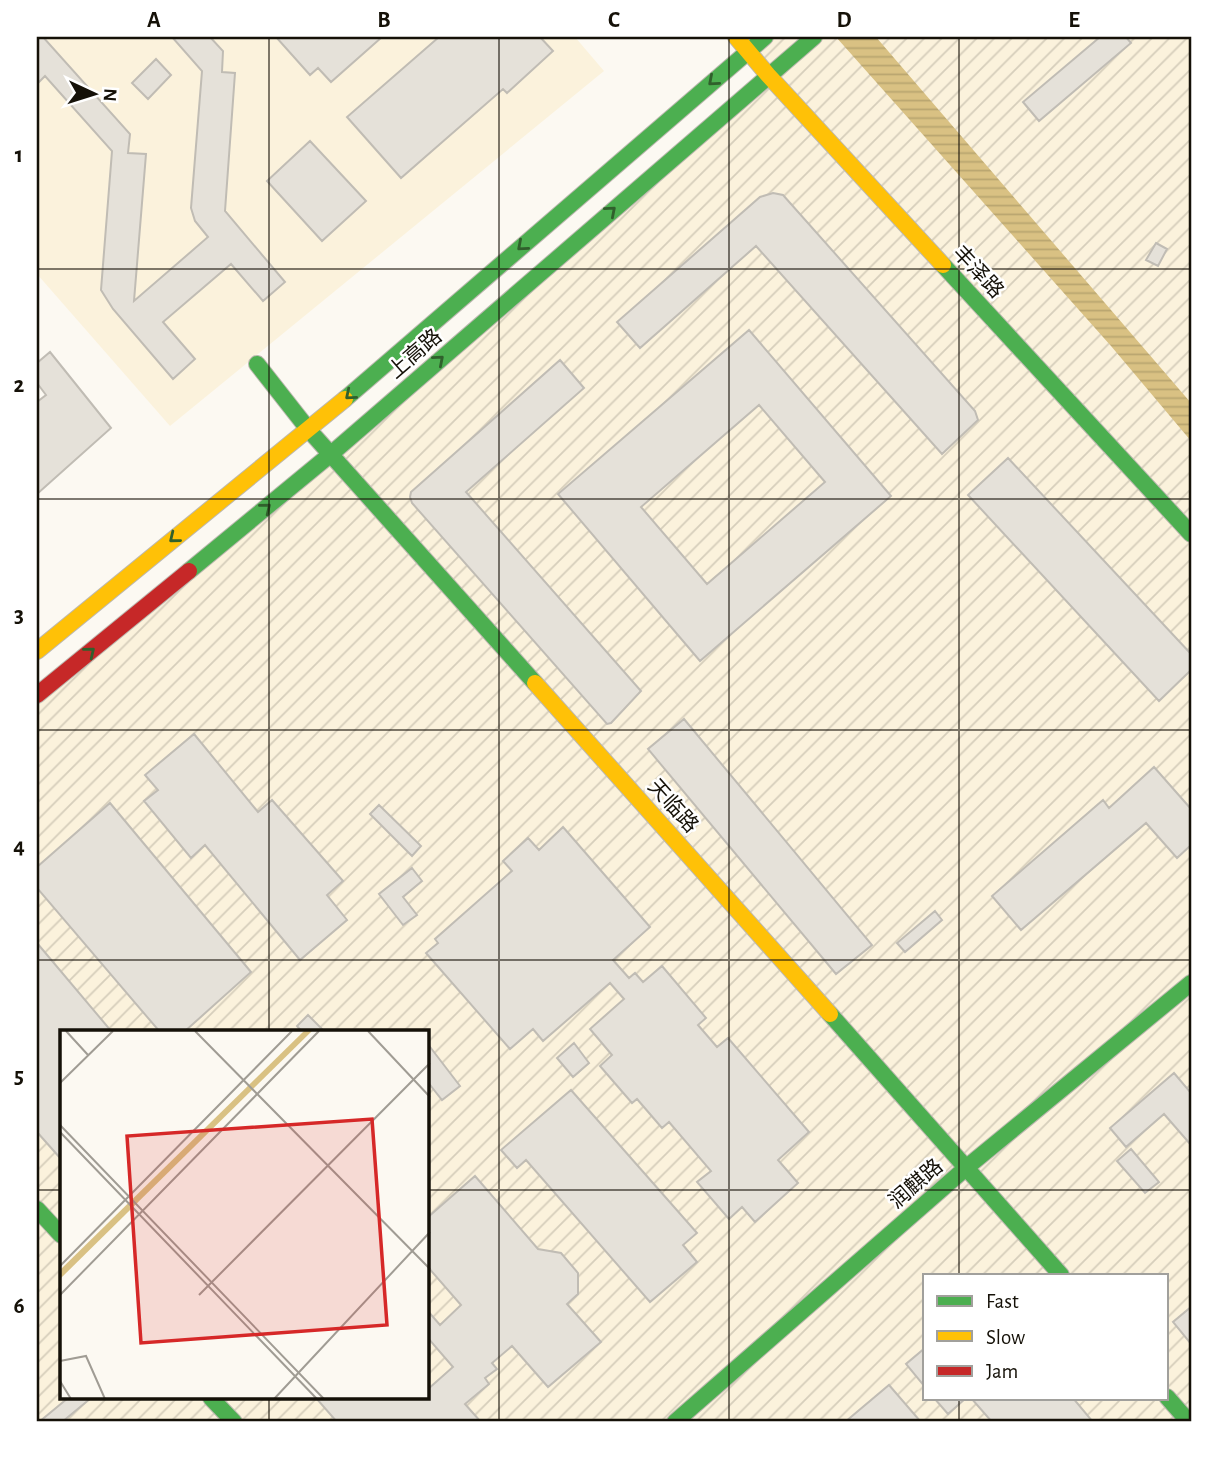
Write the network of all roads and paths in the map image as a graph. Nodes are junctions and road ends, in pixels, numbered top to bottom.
1 (736, 37) edge
2 (765, 37) edge
3 (814, 37) edge
4 (748, 51) junction
5 (768, 75) junction
6 (257, 363) dead end
7 (308, 429) junction
8 (331, 454) junction
9 (1191, 534) edge
10 (37, 652) edge
11 (37, 695) edge
12 (1191, 983) edge
13 (967, 1167) junction
14 (37, 1209) edge
15 (60, 1235) edge
16 (1060, 1274) edge
17 (1168, 1398) edge
18 (213, 1400) edge
19 (234, 1422) edge
20 (675, 1422) edge
21 (1189, 1422) edge

1 - 4 main road, 丰泽路
2 - 4 main road, 上高路
3 - 5 main road, 上高路
4 - 5 main road, 丰泽路
4 -> 7 main road, 上高路
8 -> 5 main road, 上高路
5 - 9 main road, 丰泽路
6 - 7 main road, 天临路
7 - 8 main road, 天临路
7 -> 10 main road, 上高路
11 -> 8 main road, 上高路
8 - 13 main road, 天临路
12 - 13 main road, 润麒路
13 - 16 main road, 天临路
13 - 20 main road, 润麒路
14 - 15 main road
17 - 21 main road
18 - 19 main road

